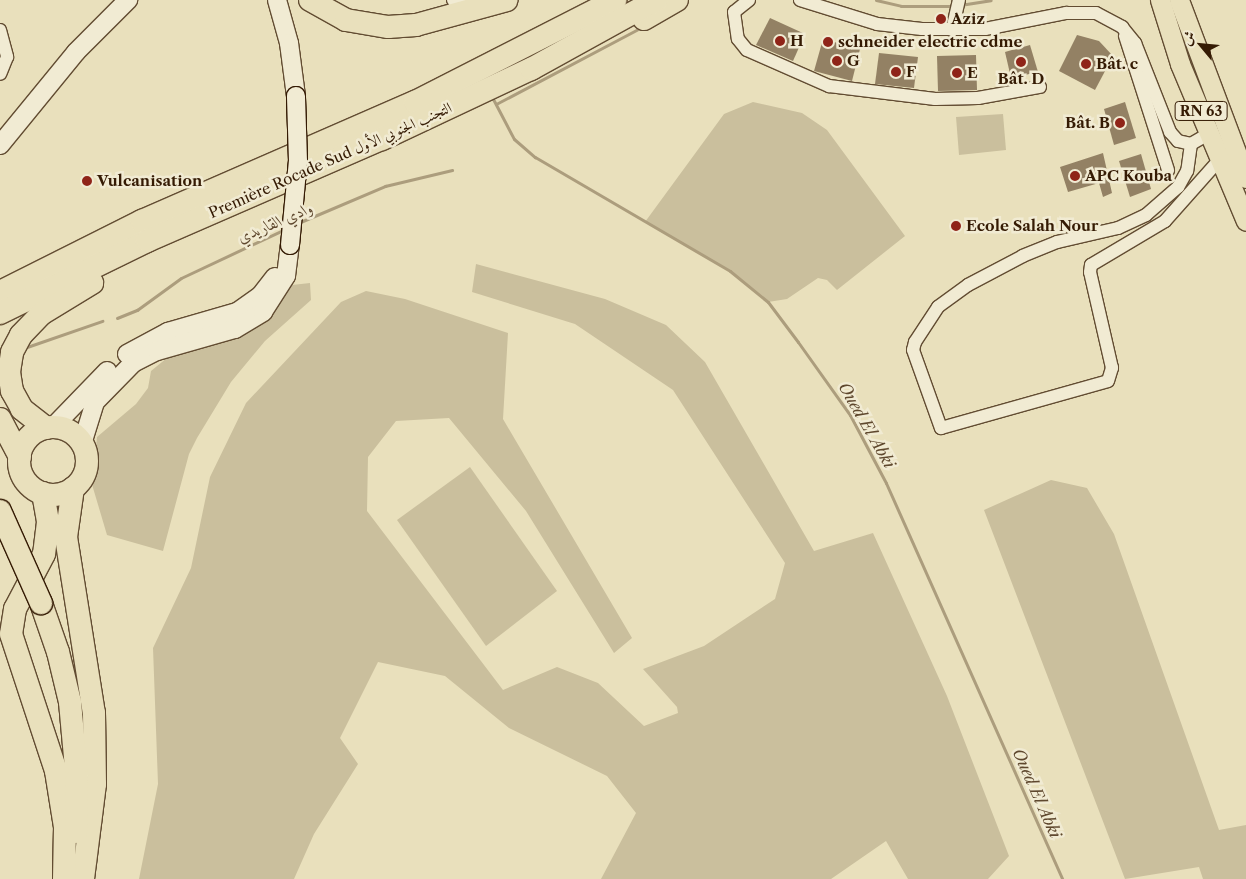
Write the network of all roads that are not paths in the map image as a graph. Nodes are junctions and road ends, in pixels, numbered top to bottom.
1 (128, 0) edge
2 (277, 0) edge
3 (310, 0) edge
4 (453, 0) edge
5 (465, 0) edge
6 (507, 0) edge
7 (615, 0) edge
8 (656, 0) edge
9 (677, 0) edge
10 (749, 0) edge
11 (800, 0) edge
12 (1160, 0) edge
13 (1179, 0) edge
14 (957, 4) edge
15 (1122, 27) junction
16 (0, 30) edge
17 (952, 30) junction
18 (0, 74) edge
19 (1040, 87) dead end
20 (439, 112) junction
21 (1210, 133) junction
22 (1191, 144) junction
23 (0, 145) edge
24 (1220, 159) junction
25 (1168, 170) dead end
26 (1246, 178) edge
27 (226, 206) junction
28 (1246, 221) edge
29 (290, 245) junction
30 (0, 292) edge
31 (0, 313) edge
32 (0, 419) edge
33 (50, 427) junction
34 (82, 444) junction
35 (20, 458) junction
36 (73, 488) junction
37 (43, 493) junction
38 (0, 511) edge
39 (76, 847) junction
40 (65, 879) edge
41 (82, 879) edge

1 - 23 street
2 - 29 street, bridge
3 - 6 highway
4 - 5 street
7 - 30 highway, Première Rocade Sud التجنب الجنوبي الأول
8 - 20 highway, Première Rocade Sud التجنب الجنوبي الأول
9 - 20 highway
10 - 19 street
11 - 17 street
12 - 21 main road, RN 63
13 - 26 main road, RN 63
14 - 17 street
15 - 17 street
15 - 22 street
15 - 25 street
16 - 18 street
20 - 27 highway, Première Rocade Sud التجنب الجنوبي الأول
21 - 22 street
21 - 24 main road, RN 63
22 - 24 street
24 - 28 main road, RN 63
27 - 31 highway, Première Rocade Sud التجنب الجنوبي الأول
27 - 33 highway
29 - 33 street
29 - 34 street
32 - 35 highway
33 - 34 highway
33 - 35 highway
34 - 36 highway
35 - 37 highway
36 - 37 highway
36 - 41 highway
37 - 40 highway
38 - 39 highway, bridge
39 - 40 highway
39 - 41 highway

